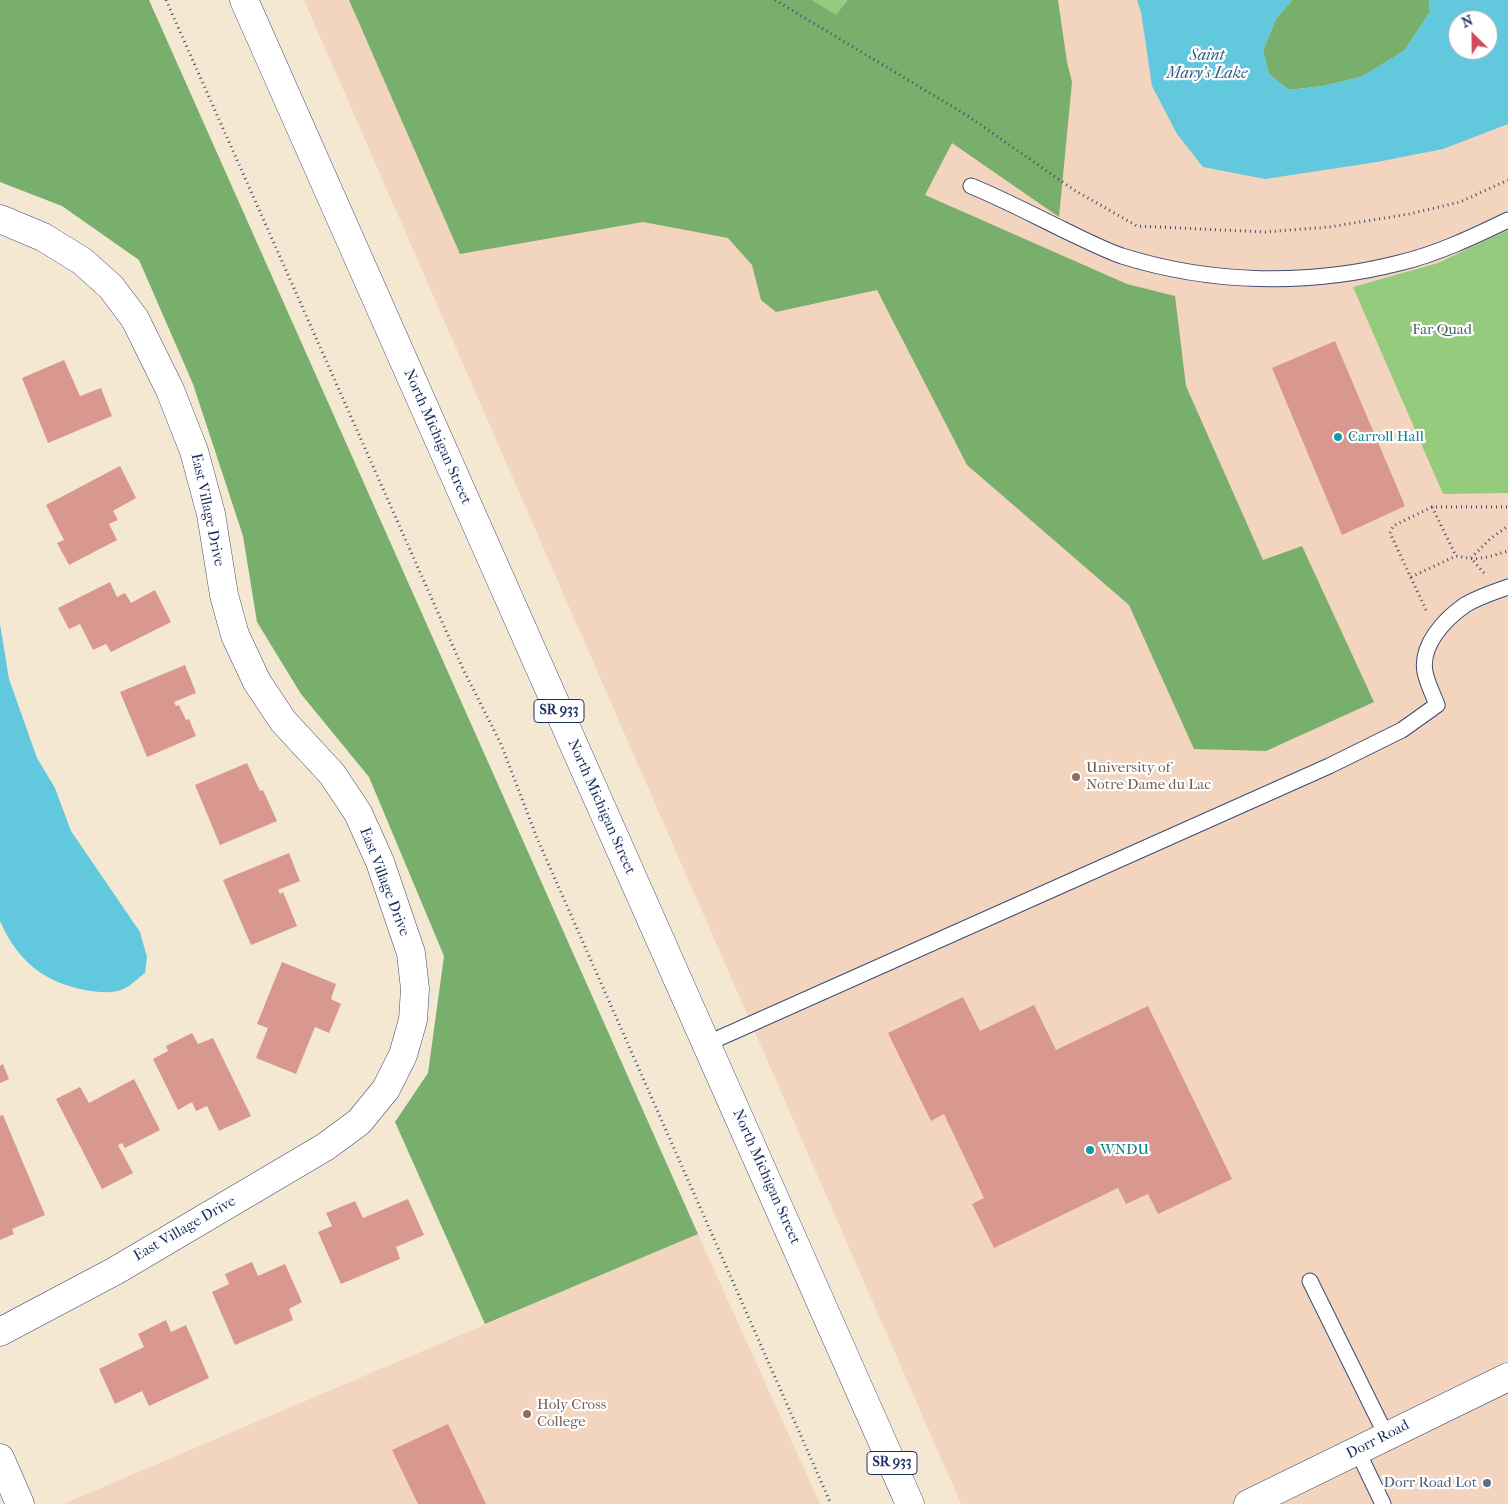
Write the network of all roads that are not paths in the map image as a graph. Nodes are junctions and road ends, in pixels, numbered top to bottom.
1 (244, 0) edge
2 (971, 186) dead end
3 (0, 219) edge
4 (1508, 220) edge
5 (1503, 589) edge
6 (706, 1044) junction
7 (1310, 1281) dead end
8 (0, 1332) edge
9 (1508, 1376) edge
10 (1386, 1435) junction
11 (1357, 1450) junction
12 (0, 1458) edge
13 (20, 1504) edge
14 (910, 1504) edge
15 (1248, 1504) edge
16 (1382, 1504) edge

1 - 6 street, North Michigan Street / SR 933
2 - 4 lane
3 - 8 street, East Village Drive
5 - 6 lane
6 - 14 street, North Michigan Street / SR 933
7 - 10 lane
9 - 10 street, Dorr Road
10 - 11 street, Dorr Road
11 - 15 street, Dorr Road
11 - 16 lane
12 - 13 street

